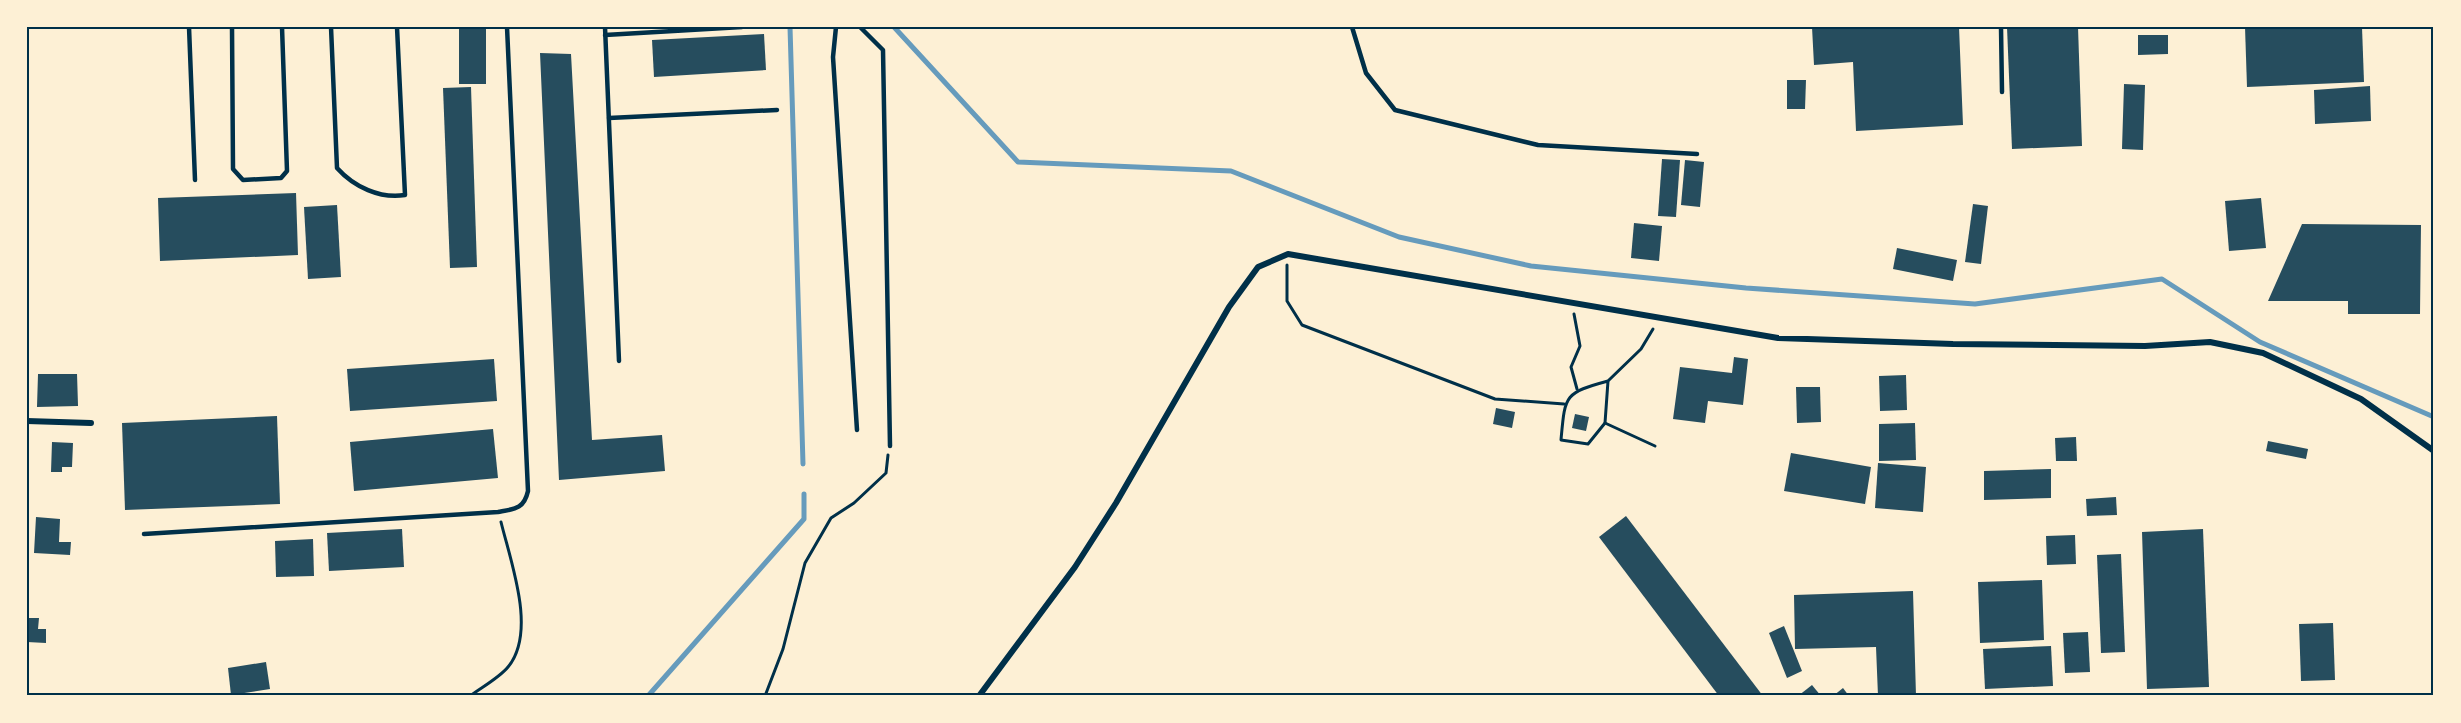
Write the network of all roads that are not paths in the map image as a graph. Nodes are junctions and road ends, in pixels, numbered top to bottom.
1 (189, 27) edge
2 (232, 27) edge
3 (282, 27) edge
4 (331, 27) edge
5 (397, 27) edge
6 (507, 27) edge
7 (605, 27) edge
8 (741, 27) edge
9 (836, 27) edge
10 (860, 27) edge
11 (1352, 27) edge
12 (2001, 27) edge
13 (605, 35) junction
14 (2002, 92) dead end
15 (777, 110) dead end
16 (609, 118) junction
17 (1697, 154) dead end
18 (195, 180) dead end
19 (619, 361) dead end
20 (27, 421) edge
21 (91, 423) dead end
22 (857, 430) dead end
23 (890, 446) road end
24 (2434, 451) edge
25 (144, 534) dead end
26 (979, 696) edge

1 - 18 lane
2 - 3 lane
4 - 5 lane
6 - 25 lane
7 - 13 lane
8 - 13 lane
9 - 22 lane
10 - 23 lane
11 - 17 lane
12 - 14 lane
13 - 16 lane
15 - 16 lane
16 - 19 lane
20 - 21 street
24 - 26 street

